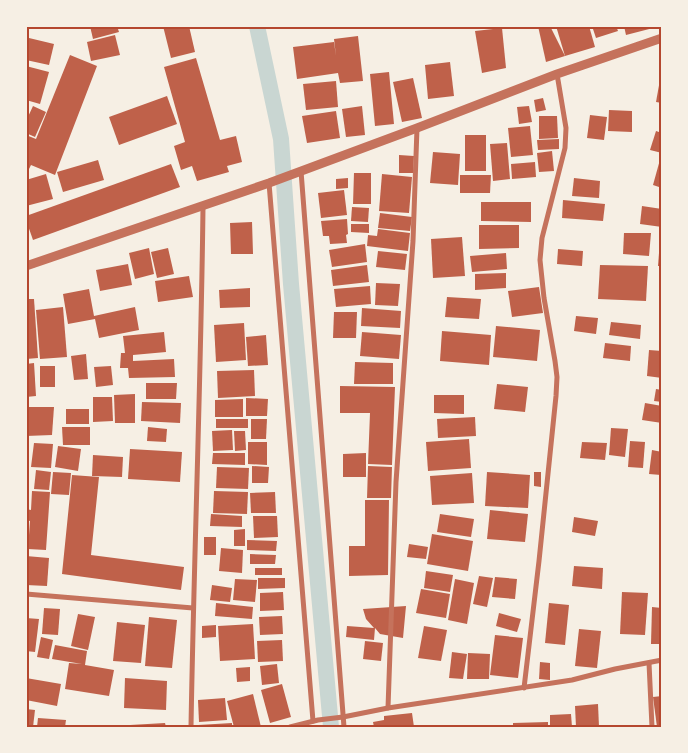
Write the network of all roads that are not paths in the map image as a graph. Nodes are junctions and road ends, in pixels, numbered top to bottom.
1 (662, 38) edge
2 (557, 74) junction
3 (417, 128) junction
4 (298, 172) junction
5 (272, 182) junction
6 (203, 206) junction
7 (26, 266) edge
8 (26, 594) edge
9 (193, 608) junction
10 (662, 660) edge
11 (649, 663) junction
12 (524, 688) junction
13 (388, 708) junction
14 (341, 718) junction
15 (316, 720) junction
16 (191, 727) edge
17 (290, 727) edge
18 (344, 727) edge
19 (652, 727) edge

1 - 2 street
2 - 3 street
2 - 12 street
3 - 4 street
3 - 13 street
4 - 5 street
4 - 14 street
5 - 6 street
5 - 15 street
6 - 7 street
6 - 9 street
8 - 9 street
9 - 16 street
10 - 11 street
11 - 12 street
11 - 19 street
12 - 13 street
13 - 14 street
14 - 15 street
14 - 18 street
15 - 17 street

